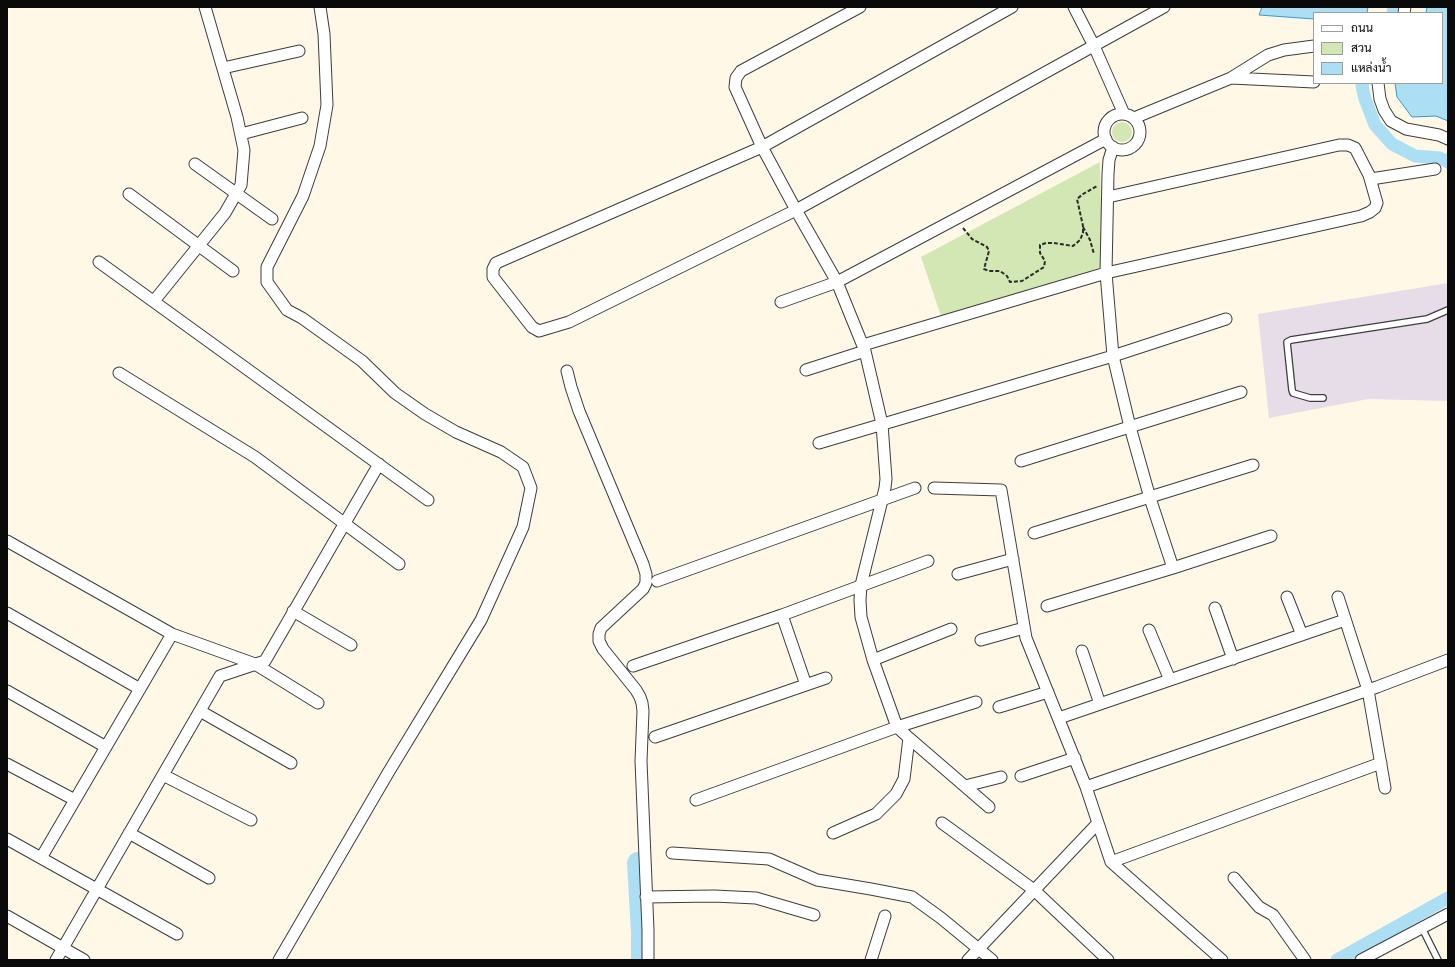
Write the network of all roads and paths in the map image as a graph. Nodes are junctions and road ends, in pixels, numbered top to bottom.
1 (320, 7) edge
2 (860, 7) edge
3 (1012, 7) edge
4 (1074, 7) edge
5 (1164, 7) edge
6 (208, 8) edge
7 (1094, 46) junction
8 (1313, 46) edge
9 (299, 51) dead end
10 (223, 68) junction
11 (1231, 78) junction
12 (1313, 82) edge
13 (1378, 84) edge
14 (1129, 116) junction
15 (302, 118) dead end
16 (241, 134) junction
17 (1448, 139) edge
18 (1109, 143) junction
19 (762, 147) junction
20 (195, 164) dead end
21 (1435, 169) dead end
22 (1371, 179) junction
23 (1108, 181) junction
24 (236, 193) junction
25 (129, 194) dead end
26 (1108, 197) junction
27 (796, 210) junction
28 (272, 219) dead end
29 (956, 219) junction
30 (1083, 226) junction
31 (199, 246) junction
32 (99, 262) dead end
33 (233, 271) dead end
34 (1102, 274) junction
35 (837, 282) junction
36 (154, 301) junction
37 (782, 302) dead end
38 (1448, 310) edge
39 (1226, 319) dead end
40 (864, 348) junction
41 (1113, 356) junction
42 (806, 370) dead end
43 (567, 371) dead end
44 (119, 373) dead end
45 (1241, 392) dead end
46 (1323, 398) dead end
47 (882, 424) junction
48 (1130, 427) junction
49 (819, 444) dead end
50 (1021, 461) dead end
51 (378, 464) junction
52 (1253, 465) dead end
53 (915, 488) dead end
54 (934, 488) dead end
55 (1150, 498) junction
56 (428, 500) dead end
57 (882, 500) junction
58 (344, 524) junction
59 (1034, 533) dead end
60 (1271, 536) dead end
61 (7, 541) edge
62 (1013, 559) junction
63 (928, 561) dead end
64 (399, 564) dead end
65 (1173, 568) junction
66 (958, 574) dead end
67 (657, 581) dead end
68 (861, 585) junction
69 (1287, 597) dead end
70 (1338, 597) dead end
71 (1047, 606) dead end
72 (1215, 608) dead end
73 (293, 611) junction
74 (7, 613) edge
75 (782, 615) junction
76 (1345, 620) junction
77 (1024, 628) junction
78 (951, 629) dead end
79 (1148, 630) dead end
80 (172, 634) junction
81 (1302, 635) junction
82 (982, 640) dead end
83 (351, 645) dead end
84 (1082, 651) dead end
85 (1233, 659) junction
86 (873, 660) junction
87 (1448, 660) edge
88 (255, 664) junction
89 (633, 666) dead end
90 (826, 678) dead end
91 (1170, 680) junction
92 (806, 685) junction
93 (140, 689) junction
94 (1368, 690) junction
95 (7, 691) edge
96 (1048, 692) junction
97 (976, 702) dead end
98 (318, 703) dead end
99 (1100, 704) junction
100 (999, 707) dead end
101 (200, 711) junction
102 (1059, 718) junction
103 (897, 727) junction
104 (654, 737) dead end
105 (909, 738) junction
106 (106, 747) junction
107 (1075, 758) junction
108 (291, 762) dead end
109 (1381, 763) junction
110 (7, 764) edge
111 (163, 775) junction
112 (1021, 776) dead end
113 (1001, 777) dead end
114 (965, 786) junction
115 (1086, 787) junction
116 (1385, 788) dead end
117 (75, 800) junction
118 (696, 800) dead end
119 (989, 807) dead end
120 (251, 820) dead end
121 (942, 823) dead end
122 (1098, 823) junction
123 (130, 833) junction
124 (834, 833) dead end
125 (7, 839) edge
126 (672, 853) dead end
127 (41, 858) junction
128 (1111, 862) junction
129 (209, 878) dead end
130 (1234, 878) dead end
131 (97, 889) junction
132 (1034, 890) junction
133 (646, 897) junction
134 (1448, 914) edge
135 (814, 915) dead end
136 (7, 916) edge
137 (886, 916) dead end
138 (1422, 928) junction
139 (177, 934) dead end
140 (63, 948) junction
141 (979, 949) junction
142 (1376, 957) edge
143 (1304, 958) edge
144 (56, 960) edge
145 (84, 960) edge
146 (279, 960) edge
147 (648, 960) edge
148 (871, 960) edge
149 (968, 960) edge
150 (992, 960) edge
151 (1108, 960) edge
152 (1222, 960) edge
153 (1361, 960) edge
154 (1438, 960) edge

1 - 146 street
2 - 19 street
3 - 19 street
4 - 7 street
5 - 7 street
6 - 10 street
7 - 14 street
7 - 27 street
8 - 11 street
9 - 10 street
10 - 16 street
11 - 12 street
11 - 14 street
13 - 17 street
14 - 18 street
14 - 18 street
15 - 16 street
16 - 24 street
18 - 23 street
18 - 29 street
19 - 27 street
19 - 27 street
20 - 24 street
21 - 22 street
22 - 26 street
22 - 34 street
23 - 26 street
23 - 30 path
24 - 28 street
24 - 31 street
25 - 31 street
26 - 34 street
27 - 35 street
29 - 30 path
29 - 35 street
30 - 34 path
31 - 33 street
31 - 36 street
32 - 36 street
34 - 40 street
34 - 41 street
35 - 37 street
35 - 40 street
36 - 51 street
38 - 46 lane
39 - 41 street
40 - 42 street
40 - 47 street
41 - 47 street
41 - 48 street
43 - 133 street
44 - 58 street
45 - 48 street
47 - 49 street
47 - 57 street
48 - 50 street
48 - 55 street
51 - 56 street
51 - 58 street
52 - 55 street
53 - 57 street
54 - 62 street
55 - 59 street
55 - 65 street
57 - 67 street
57 - 68 street
58 - 64 street
58 - 73 street
60 - 65 street
61 - 80 street
62 - 66 street
62 - 77 street
63 - 68 street
65 - 71 street
68 - 75 street
68 - 86 street
69 - 81 street
70 - 76 street
72 - 85 street
73 - 83 street
73 - 88 street
74 - 93 street
75 - 89 street
75 - 92 street
76 - 81 street
76 - 94 street
77 - 82 street
77 - 96 street
78 - 86 street
79 - 91 street
80 - 88 street
80 - 93 street
81 - 85 street
84 - 99 street
85 - 91 street
86 - 103 street
87 - 94 street
88 - 98 street
88 - 101 street
90 - 92 street
91 - 99 street
92 - 104 street
93 - 106 street
94 - 109 street
94 - 115 street
95 - 106 street
96 - 100 street
96 - 102 street
97 - 103 street
99 - 102 street
101 - 108 street
101 - 111 street
102 - 107 street
103 - 105 street
103 - 118 street
105 - 114 street
105 - 124 street
106 - 117 street
107 - 112 street
107 - 115 street
109 - 116 street
109 - 128 street
110 - 117 street
111 - 120 street
111 - 123 street
113 - 114 street
114 - 119 street
115 - 122 street
117 - 127 street
121 - 132 street
122 - 128 street
122 - 132 street
123 - 129 street
123 - 131 street
125 - 127 street
126 - 141 street
127 - 131 street
128 - 152 street
130 - 143 street
131 - 139 street
131 - 140 street
132 - 141 street
132 - 151 street
133 - 135 street
133 - 147 street
134 - 138 street
136 - 140 street
137 - 148 street
138 - 142 street
138 - 154 lane
140 - 144 street
140 - 145 street
141 - 149 street
141 - 150 street
142 - 153 street

